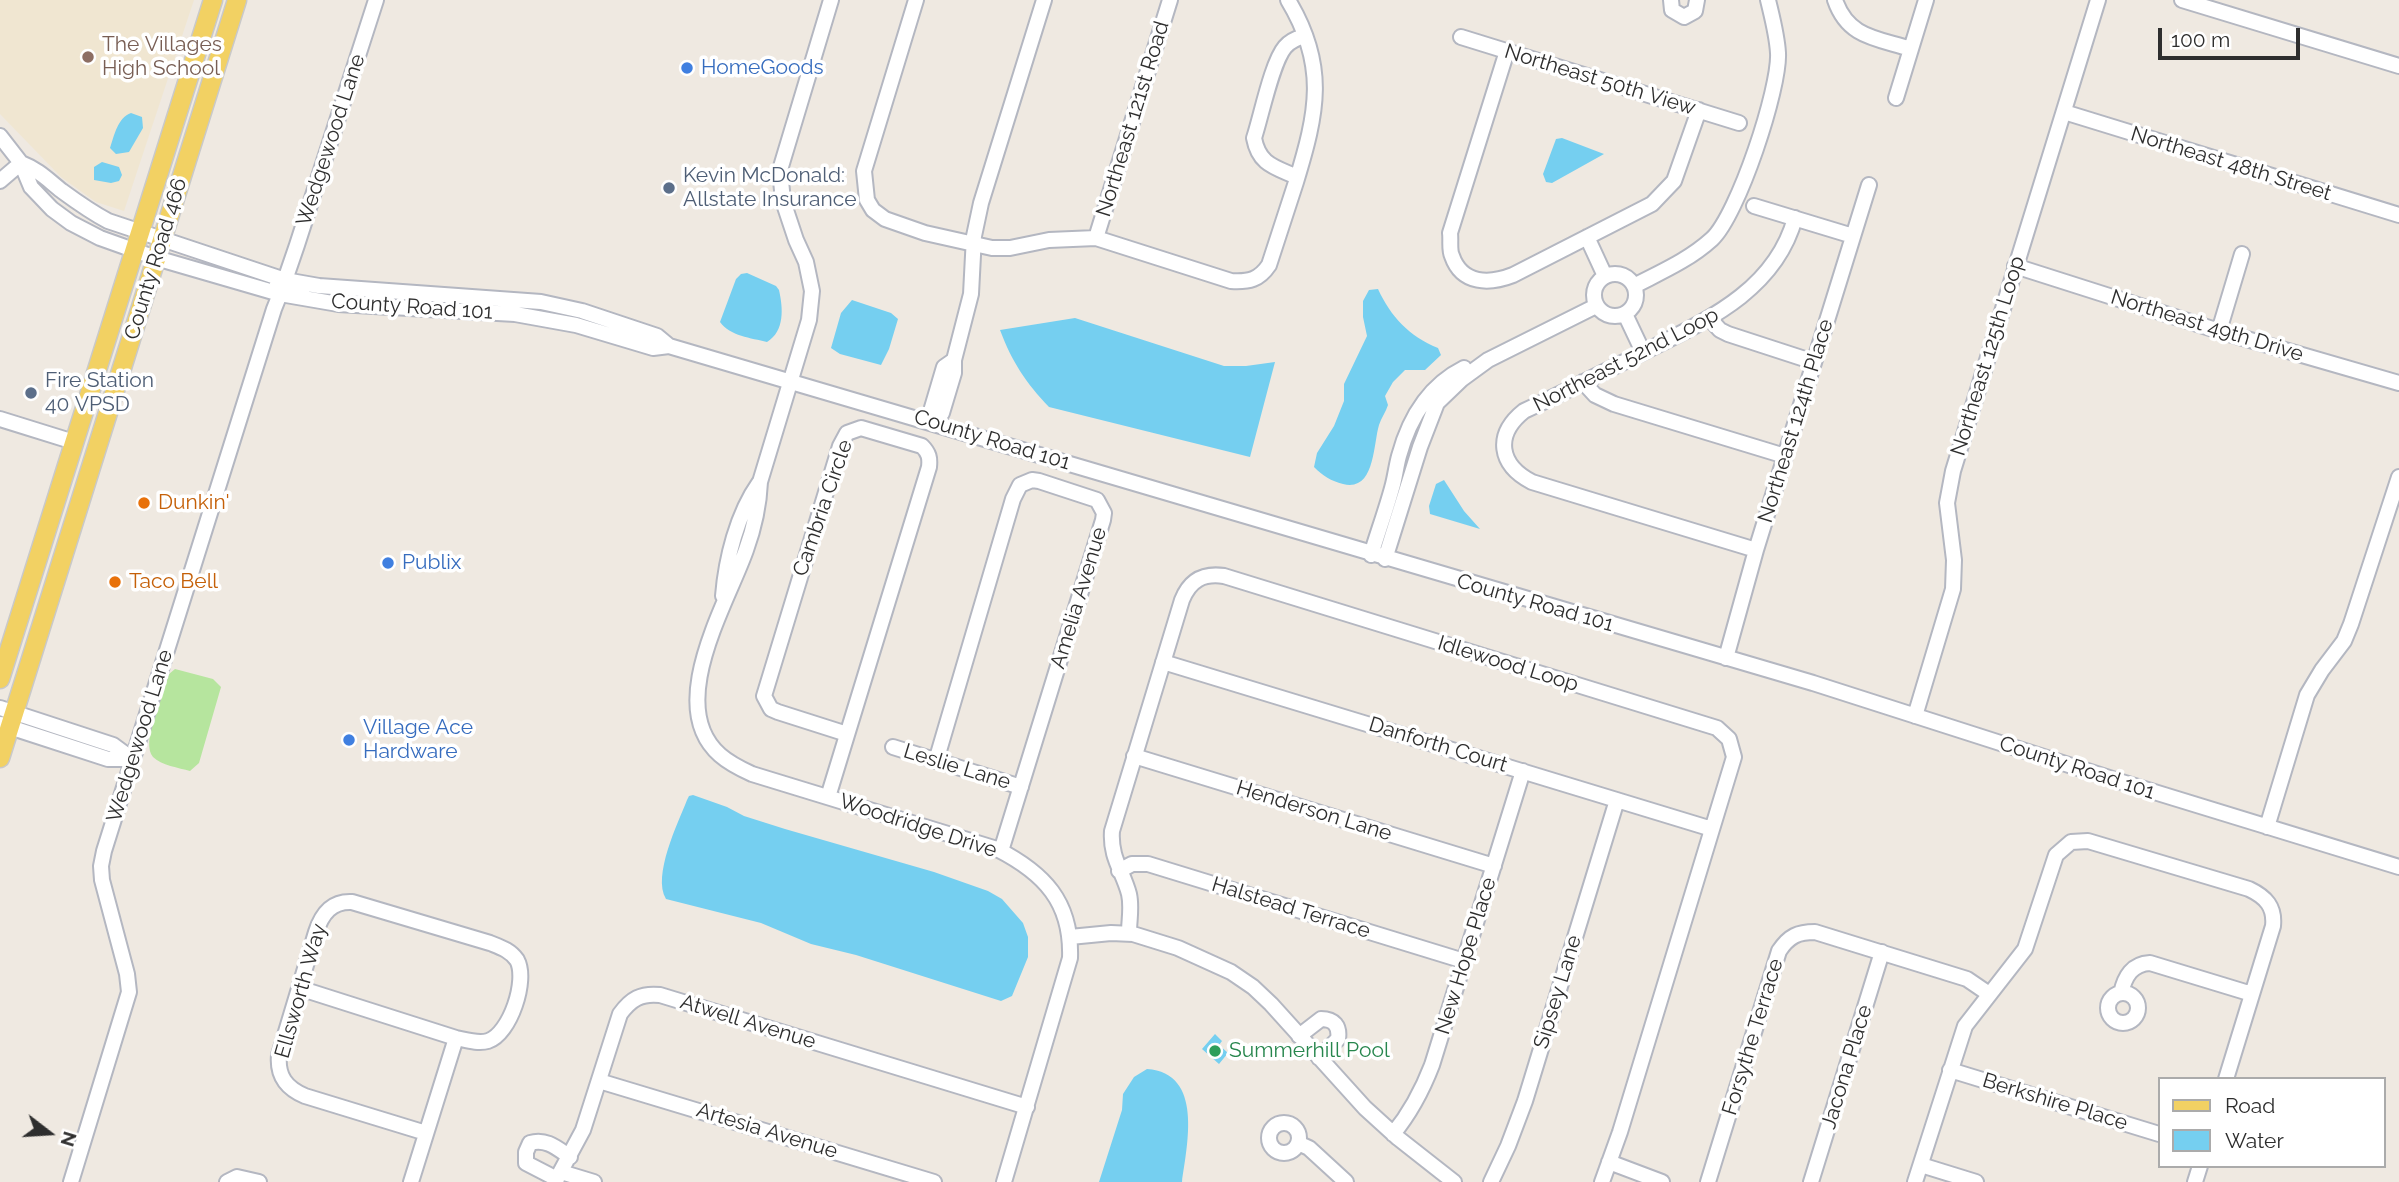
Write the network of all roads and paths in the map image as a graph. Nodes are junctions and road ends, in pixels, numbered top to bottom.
1 (213, 0) edge
2 (237, 0) edge
3 (376, 0) edge
4 (831, 0) edge
5 (916, 0) edge
6 (1044, 0) edge
7 (1170, 0) edge
8 (1288, 0) edge
9 (1671, 0) edge
10 (1697, 0) edge
11 (1768, 0) edge
12 (1835, 0) edge
13 (1926, 0) edge
14 (2098, 0) edge
15 (2182, 0) edge
16 (1305, 36) junction
17 (1461, 37) dead end
18 (1911, 49) junction
19 (1507, 51) junction
20 (2399, 66) edge
21 (1896, 98) dead end
22 (1699, 110) junction
23 (2064, 112) junction
24 (1740, 123) dead end
25 (0, 136) edge
26 (21, 163) junction
27 (1297, 177) junction
28 (0, 181) edge
29 (1869, 185) dead end
30 (1754, 206) dead end
31 (2399, 215) edge
32 (1795, 218) junction
33 (140, 233) junction
34 (1853, 236) junction
35 (1587, 237) junction
36 (1096, 238) junction
37 (161, 240) junction
38 (973, 245) junction
39 (134, 251) junction
40 (2242, 254) dead end
41 (156, 258) junction
42 (2015, 265) junction
43 (1605, 276) junction
44 (1634, 286) junction
45 (282, 287) junction
46 (437, 302) junction
47 (559, 306) junction
48 (1596, 306) junction
49 (1625, 314) junction
50 (1710, 319) junction
51 (555, 321) junction
52 (2219, 331) junction
53 (669, 346) junction
54 (1643, 352) junction
55 (1814, 362) junction
56 (1583, 382) junction
57 (790, 383) junction
58 (2399, 383) edge
59 (0, 419) edge
60 (933, 423) junction
61 (74, 442) junction
62 (1785, 456) junction
63 (2399, 477) edge
64 (1756, 550) junction
65 (1378, 557) junction
66 (1726, 658) junction
67 (1163, 662) junction
68 (0, 678) edge
69 (1916, 716) junction
70 (6, 718) edge
71 (847, 734) junction
72 (893, 747) dead end
73 (1134, 756) junction
74 (0, 758) edge
75 (132, 759) junction
76 (936, 761) junction
77 (1523, 771) junction
78 (1021, 787) junction
79 (828, 797) junction
80 (1617, 800) junction
81 (2267, 827) junction
82 (1712, 829) junction
83 (1001, 851) junction
84 (1494, 866) junction
85 (2399, 867) edge
86 (1119, 871) junction
87 (1129, 933) junction
88 (1070, 937) junction
89 (1882, 952) junction
90 (1464, 961) junction
91 (299, 988) junction
92 (2121, 993) dead end
93 (1989, 994) junction
94 (2252, 994) junction
95 (1299, 1036) junction
96 (456, 1038) junction
97 (1319, 1058) junction
98 (1950, 1070) junction
99 (2227, 1077) edge
100 (599, 1081) junction
101 (1027, 1107) junction
102 (426, 1133) junction
103 (1393, 1133) junction
104 (2158, 1134) edge
105 (1298, 1143) dead end
106 (570, 1157) junction
107 (1609, 1162) junction
108 (1920, 1165) junction
109 (558, 1178) edge
110 (71, 1182) edge
111 (227, 1182) edge
112 (259, 1182) edge
113 (411, 1182) edge
114 (594, 1182) edge
115 (934, 1182) edge
116 (1004, 1182) edge
117 (1346, 1182) edge
118 (1454, 1182) edge
119 (1491, 1182) edge
120 (1602, 1182) edge
121 (1662, 1182) edge
122 (1708, 1182) edge
123 (1811, 1182) edge
124 (1915, 1182) edge
125 (1976, 1182) edge

1 - 33 main road, County Road 466
2 - 37 main road, County Road 466
3 - 45 street, Wedgewood Lane
4 - 57 street, Woodridge Drive
5 - 38 street
6 - 38 street
7 - 36 street, Northeast 121st Road
8 - 16 street
9 - 10 street
11 - 44 street
12 - 18 street
13 - 18 street
14 - 23 street, Northeast 125th Loop
15 - 20 street
16 - 27 street
16 - 27 street
17 - 19 street, Northeast 50th View
18 - 21 street
19 - 22 street, Northeast 50th View
19 - 35 street
22 - 24 street, Northeast 50th View
22 - 35 street
23 - 31 street, Northeast 48th Street
23 - 42 street, Northeast 125th Loop
25 - 26 street
26 - 28 street
26 - 33 street, County Road 101
26 - 39 street, County Road 101
27 - 36 street
29 - 34 street, Northeast 124th Place
30 - 32 street
32 - 34 street
32 - 50 street, Northeast 52nd Loop
33 - 37 street, County Road 101
33 - 39 main road, County Road 466
34 - 55 street, Northeast 124th Place
35 - 43 street
36 - 38 street
37 - 41 main road, County Road 466
37 - 45 street, County Road 101
38 - 60 street
39 - 41 street, County Road 101
39 - 61 main road, County Road 466
40 - 52 street
41 - 45 street, County Road 101
41 - 70 main road, County Road 466
42 - 52 street, Northeast 49th Drive
42 - 69 street, Northeast 125th Loop
43 - 44 street
43 - 48 street
44 - 49 street
45 - 46 street, County Road 101
45 - 46 street, County Road 101
45 - 75 street, Wedgewood Lane
46 - 47 street, County Road 101
46 - 51 street, County Road 101
47 - 51 street
47 - 53 street, County Road 101
48 - 49 street
48 - 65 street
49 - 54 street
50 - 54 street, Northeast 52nd Loop
50 - 55 street
51 - 53 street, County Road 101
52 - 58 street, Northeast 49th Drive
53 - 57 street, County Road 101
54 - 56 street, Northeast 52nd Loop
55 - 62 street, Northeast 124th Place
56 - 62 street
56 - 64 street, Northeast 52nd Loop
57 - 60 street, County Road 101
57 - 79 street, Woodridge Drive
59 - 61 street
60 - 65 street, County Road 101
61 - 68 main road, County Road 466
62 - 64 street, Northeast 124th Place
63 - 81 street
64 - 66 street, Northeast 124th Place
65 - 66 street, County Road 101
66 - 69 street, County Road 101
67 - 73 street, Idlewood Loop
67 - 77 street, Danforth Court
67 - 82 street, Idlewood Loop
69 - 81 street, County Road 101
70 - 74 main road, County Road 466
70 - 75 street
71 - 71 street, Cambria Circle
71 - 79 street, Cambria Circle
72 - 76 street, Leslie Lane
73 - 84 street, Henderson Lane
73 - 86 street, Idlewood Loop
75 - 110 street, Wedgewood Lane
76 - 78 street, Leslie Lane
76 - 78 street, Amelia Avenue
77 - 80 street, Danforth Court
77 - 84 street, New Hope Place
78 - 83 street, Amelia Avenue
79 - 83 street, Woodridge Drive
80 - 82 street, Danforth Court
80 - 119 street, Sipsey Lane
81 - 85 street, County Road 101
82 - 107 street, Idlewood Loop
83 - 88 street, Woodridge Drive
84 - 90 street, New Hope Place
86 - 87 street, Idlewood Loop
86 - 90 street, Halstead Terrace
87 - 88 street
87 - 95 street
88 - 101 street, Woodridge Drive
89 - 93 street, Forsythe Terrace
89 - 122 street, Forsythe Terrace
89 - 123 street, Jacona Place
90 - 103 street, New Hope Place
91 - 96 street
91 - 96 street, Ellsworth Way
91 - 102 street, Ellsworth Way
92 - 94 street
93 - 94 street
93 - 98 street
94 - 99 street
95 - 97 street
95 - 97 street
96 - 102 street
97 - 103 street
98 - 104 street, Berkshire Place
98 - 108 street
100 - 101 street, Atwell Avenue
100 - 106 street, Atwell Avenue
100 - 115 street, Artesia Avenue
101 - 116 street, Woodridge Drive
102 - 113 street
103 - 118 street
105 - 117 street
106 - 109 street, Atwell Avenue
106 - 109 street
107 - 120 street, Idlewood Loop
107 - 121 street
108 - 124 street
108 - 125 street
109 - 114 street
111 - 112 street

